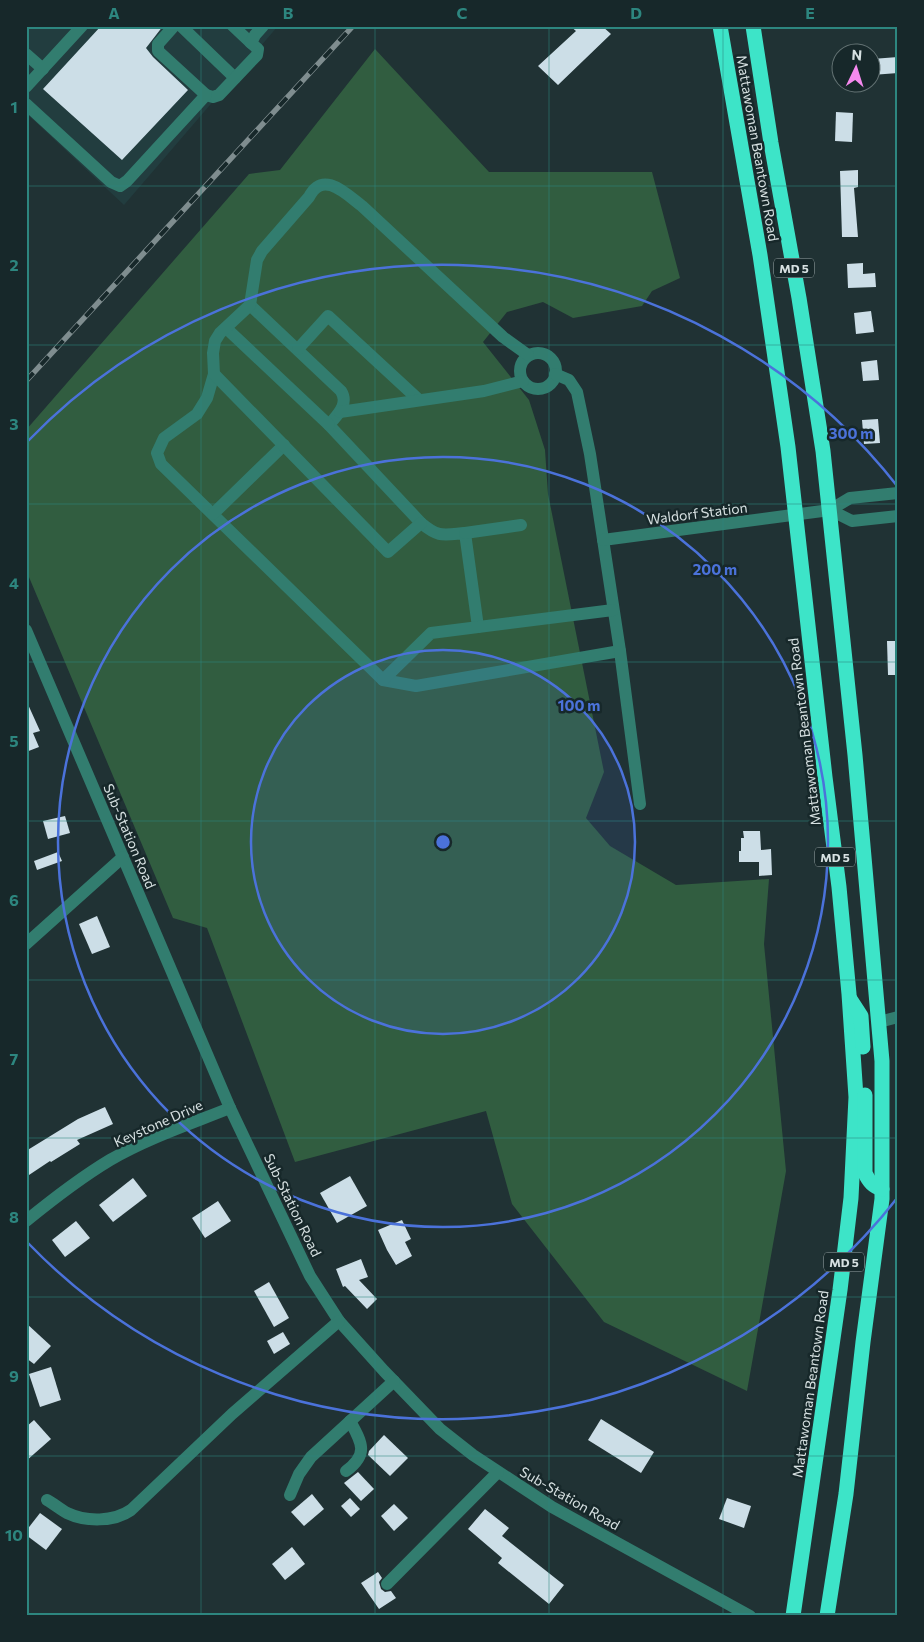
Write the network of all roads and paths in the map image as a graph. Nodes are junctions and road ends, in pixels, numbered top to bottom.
1 (82, 26) edge
2 (174, 26) edge
3 (181, 26) edge
4 (233, 26) edge
5 (263, 26) edge
6 (720, 26) edge
7 (753, 26) edge
8 (251, 43) junction
9 (26, 54) edge
10 (43, 69) junction
11 (236, 78) junction
12 (26, 87) edge
13 (206, 96) junction
14 (26, 104) edge
15 (250, 305) junction
16 (226, 328) junction
17 (298, 349) junction
18 (528, 355) junction
19 (214, 374) junction
20 (556, 374) junction
21 (523, 381) junction
22 (420, 400) junction
23 (340, 412) junction
24 (329, 425) junction
25 (284, 445) junction
26 (898, 493) edge
27 (830, 510) junction
28 (213, 514) junction
29 (795, 515) junction
30 (898, 516) edge
31 (421, 523) junction
32 (521, 525) dead end
33 (465, 533) junction
34 (603, 540) junction
35 (614, 610) junction
36 (478, 627) junction
37 (26, 630) edge
38 (620, 651) junction
39 (384, 680) junction
40 (640, 804) dead end
41 (123, 857) junction
42 (26, 944) edge
43 (849, 998) junction
44 (898, 1017) edge
45 (879, 1022) junction
46 (230, 1108) junction
47 (882, 1189) junction
48 (26, 1221) edge
49 (339, 1321) junction
50 (394, 1381) junction
51 (350, 1421) junction
52 (346, 1471) dead end
53 (498, 1472) junction
54 (290, 1494) dead end
55 (47, 1500) dead end
56 (387, 1584) dead end
57 (750, 1616) edge
58 (793, 1616) edge
59 (827, 1616) edge

1 - 10 street
2 - 13 street
3 - 11 street
4 - 8 street
5 - 8 street
6 - 29 highway, Mattawoman Beantown Road / MD 5
7 - 27 highway, Mattawoman Beantown Road / MD 5
8 - 11 street
9 - 10 street
10 - 12 street
11 - 13 street
13 - 14 street
15 - 16 street
15 - 17 street
15 - 18 street
16 - 19 street
16 - 24 street
17 - 22 street
17 - 23 street
18 - 20 street
18 - 21 street
19 - 25 street
19 - 28 street
20 - 21 street
20 - 34 street
21 - 22 street
22 - 23 street
23 - 24 street
24 - 31 street
25 - 28 street
25 - 31 street
26 - 27 street
27 - 29 street, Waldorf Station
27 - 30 street
27 - 45 highway, Mattawoman Beantown Road / MD 5
28 - 39 street
29 - 34 street, Waldorf Station
29 - 43 highway, Mattawoman Beantown Road / MD 5
31 - 33 street
32 - 33 street
33 - 36 street
34 - 35 street
35 - 36 street
35 - 38 street
36 - 39 street
37 - 41 street, Sub-Station Road
38 - 39 street
38 - 40 street
41 - 42 street
41 - 46 street, Sub-Station Road
43 - 47 highway
43 - 58 highway, Mattawoman Beantown Road / MD 5
44 - 45 street
45 - 47 highway, Mattawoman Beantown Road / MD 5
46 - 48 street, Keystone Drive
46 - 49 street, Sub-Station Road
47 - 59 highway, Mattawoman Beantown Road / MD 5
49 - 50 street, Sub-Station Road
49 - 55 street
50 - 51 street
50 - 53 street, Sub-Station Road
51 - 52 street
51 - 54 street
53 - 56 street
53 - 57 street, Sub-Station Road

